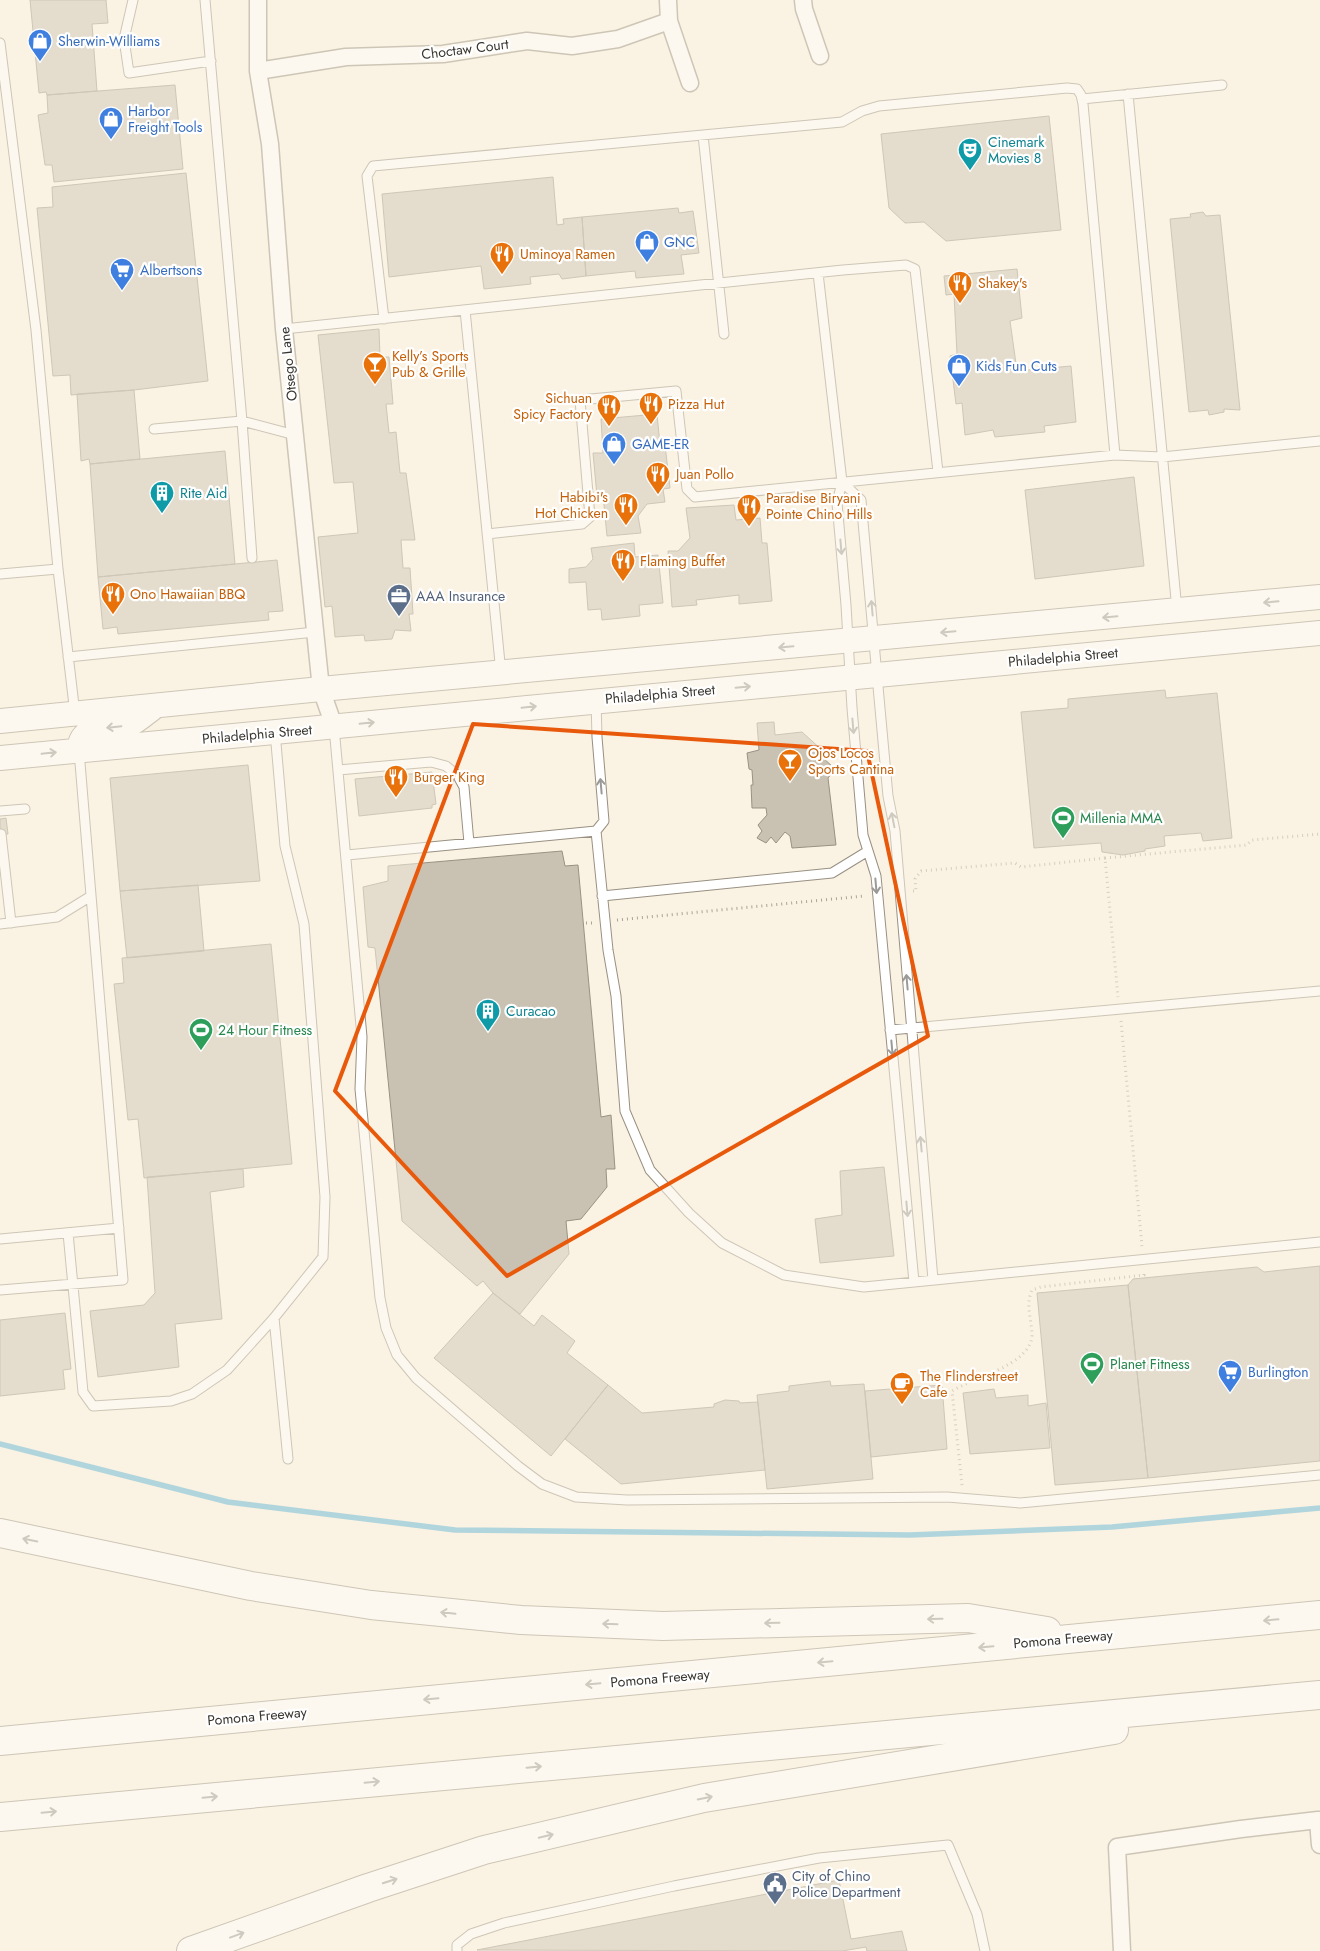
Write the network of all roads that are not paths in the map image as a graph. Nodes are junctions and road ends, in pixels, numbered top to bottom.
1 (133, 0) edge
2 (205, 0) edge
3 (258, 0) edge
4 (668, 0) edge
5 (803, 0) edge
6 (669, 21) junction
7 (0, 43) edge
8 (820, 56) dead end
9 (211, 61) junction
10 (258, 71) junction
11 (690, 83) dead end
12 (1222, 85) dead end
13 (1128, 94) junction
14 (1082, 99) junction
15 (703, 135) junction
16 (818, 273) junction
17 (719, 283) junction
18 (464, 310) junction
19 (384, 319) junction
20 (284, 329) junction
21 (724, 334) dead end
22 (242, 421) junction
23 (154, 429) dead end
24 (295, 435) junction
25 (1320, 441) edge
26 (1115, 456) junction
27 (1162, 457) junction
28 (938, 472) junction
29 (842, 482) junction
30 (487, 534) junction
31 (252, 558) dead end
32 (58, 569) junction
33 (0, 574) edge
34 (1320, 597) edge
35 (1177, 610) junction
36 (315, 632) junction
37 (1320, 632) edge
38 (875, 639) junction
39 (848, 642) junction
40 (68, 657) junction
41 (501, 673) junction
42 (877, 674) junction
43 (851, 677) junction
44 (321, 690) junction
45 (596, 700) junction
46 (155, 706) junction
47 (75, 714) junction
48 (0, 721) edge
49 (334, 726) junction
50 (275, 732) junction
51 (79, 750) junction
52 (0, 758) edge
53 (338, 770) junction
54 (24, 809) dead end
55 (0, 811) edge
56 (596, 832) junction
57 (1, 834) edge
58 (469, 843) junction
59 (868, 851) junction
60 (347, 854) junction
61 (91, 896) junction
62 (602, 896) junction
63 (11, 923) junction
64 (0, 924) edge
65 (1320, 991) edge
66 (911, 1028) junction
67 (890, 1030) junction
68 (119, 1228) junction
69 (68, 1232) junction
70 (0, 1239) edge
71 (1320, 1242) edge
72 (933, 1280) junction
73 (914, 1282) junction
74 (74, 1283) junction
75 (0, 1290) edge
76 (274, 1318) junction
77 (288, 1459) dead end
78 (1320, 1475) edge
79 (0, 1533) edge
80 (1320, 1615) edge
81 (1087, 1637) junction
82 (1320, 1695) edge
83 (0, 1741) edge
84 (0, 1817) edge
85 (1319, 1820) edge
86 (1320, 1845) edge
87 (191, 1951) edge
88 (456, 1951) edge
89 (985, 1951) edge
90 (1122, 1951) edge

1 - 9 lane
2 - 9 lane
3 - 10 street, Otsego Lane
4 - 6 street
5 - 8 street
6 - 10 street, Choctaw Court
6 - 11 street
7 - 32 lane
9 - 22 lane
10 - 20 street, Otsego Lane
12 - 13 lane
13 - 14 lane
13 - 27 lane
14 - 15 lane
14 - 26 lane
15 - 17 lane
15 - 19 lane
16 - 17 lane
16 - 28 lane
16 - 29 lane
17 - 18 lane
17 - 21 lane
18 - 19 lane
18 - 30 lane
19 - 20 lane
20 - 24 street, Otsego Lane
22 - 23 lane
22 - 24 lane
22 - 31 lane
24 - 36 street, Otsego Lane
25 - 27 lane
26 - 27 lane
26 - 28 lane
27 - 35 lane
28 - 29 lane
29 - 30 lane
38 -> 29 lane
29 -> 39 lane
30 - 41 lane
32 - 33 lane
32 - 40 lane
34 -> 35 main road
35 -> 38 main road
36 - 40 lane
36 - 44 street, Otsego Lane
37 - 42 main road, Philadelphia Street
38 - 39 main road
38 - 42 lane
39 -> 41 main road
39 - 43 lane
40 - 47 lane
41 - 44 main road
42 - 43 main road, Philadelphia Street
66 -> 42 lane
45 -> 43 main road, Philadelphia Street
43 -> 59 lane
44 - 46 main road
44 - 49 street, Otsego Lane
49 -> 45 main road, Philadelphia Street
56 -> 45 lane
46 - 47 main road
46 -> 51 main road
47 - 48 main road
49 - 50 main road, Philadelphia Street
49 - 53 lane
50 - 51 main road, Philadelphia Street
50 - 76 lane
52 -> 51 main road, Philadelphia Street
51 - 61 lane
53 - 58 lane
53 - 60 lane
54 - 55 lane
56 - 58 lane
56 - 62 lane
57 - 63 lane
58 - 60 lane
59 - 62 lane
59 -> 67 lane
60 - 78 lane
61 - 63 lane
61 - 68 lane
62 - 73 lane
63 - 64 lane
65 - 66 lane
66 - 67 lane
72 -> 66 lane
67 -> 73 lane
68 - 69 lane
68 - 74 lane
69 - 70 lane
69 - 74 lane
71 - 72 lane
72 - 73 lane
74 - 75 lane
74 - 76 lane
76 - 77 lane
81 -> 79 highway
80 -> 81 highway, Pomona Freeway
81 -> 83 highway, Pomona Freeway
84 -> 82 highway
87 -> 82 highway
85 - 86 street
85 - 90 street
88 - 89 lane

